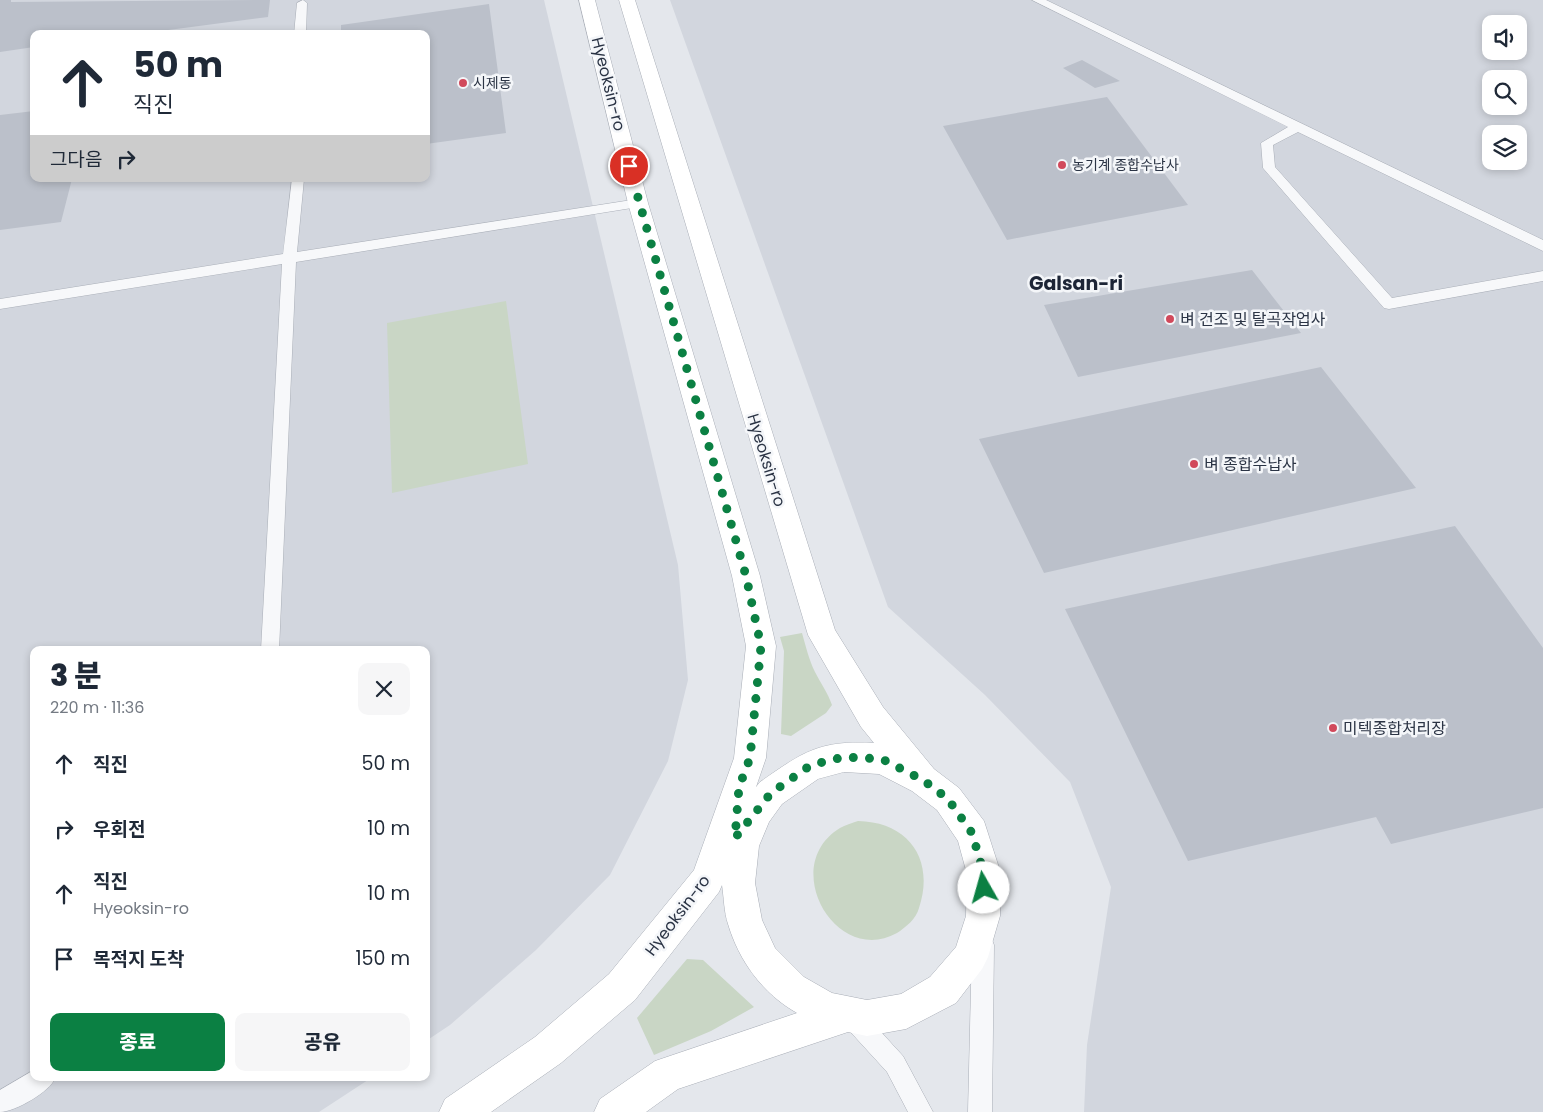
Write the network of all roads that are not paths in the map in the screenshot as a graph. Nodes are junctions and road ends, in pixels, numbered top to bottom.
1 (587, 0) edge
2 (627, 0) edge
3 (1037, 0) edge
4 (302, 3) dead end
5 (300, 30) edge
6 (1298, 127) junction
7 (298, 182) edge
8 (638, 203) junction
9 (1543, 246) edge
10 (290, 259) junction
11 (1543, 276) edge
12 (0, 304) edge
13 (270, 646) edge
14 (923, 780) junction
15 (749, 799) junction
16 (722, 881) junction
17 (983, 916) junction
18 (850, 1014) junction
19 (38, 1081) edge
20 (0, 1104) edge
21 (458, 1112) edge
22 (613, 1112) edge
23 (921, 1112) edge
24 (980, 1112) edge

1 - 8 main road, Hyeoksin-ro
2 - 14 main road, Hyeoksin-ro
3 - 6 lane
4 - 5 lane
6 - 9 lane
6 - 11 lane
7 - 10 lane
8 - 10 lane
8 - 15 main road, Hyeoksin-ro
10 - 12 lane
10 - 13 lane
14 - 15 main road, Hyeoksin-ro
14 - 17 main road, Hyeoksin-ro
15 - 16 main road, Hyeoksin-ro
15 - 16 main road
16 - 18 main road, Hyeoksin-ro
16 - 21 main road, Hyeoksin-ro
17 - 18 main road, Hyeoksin-ro
17 - 24 lane
18 - 22 main road, Hyeoksin-ro
18 - 23 lane
19 - 20 lane

